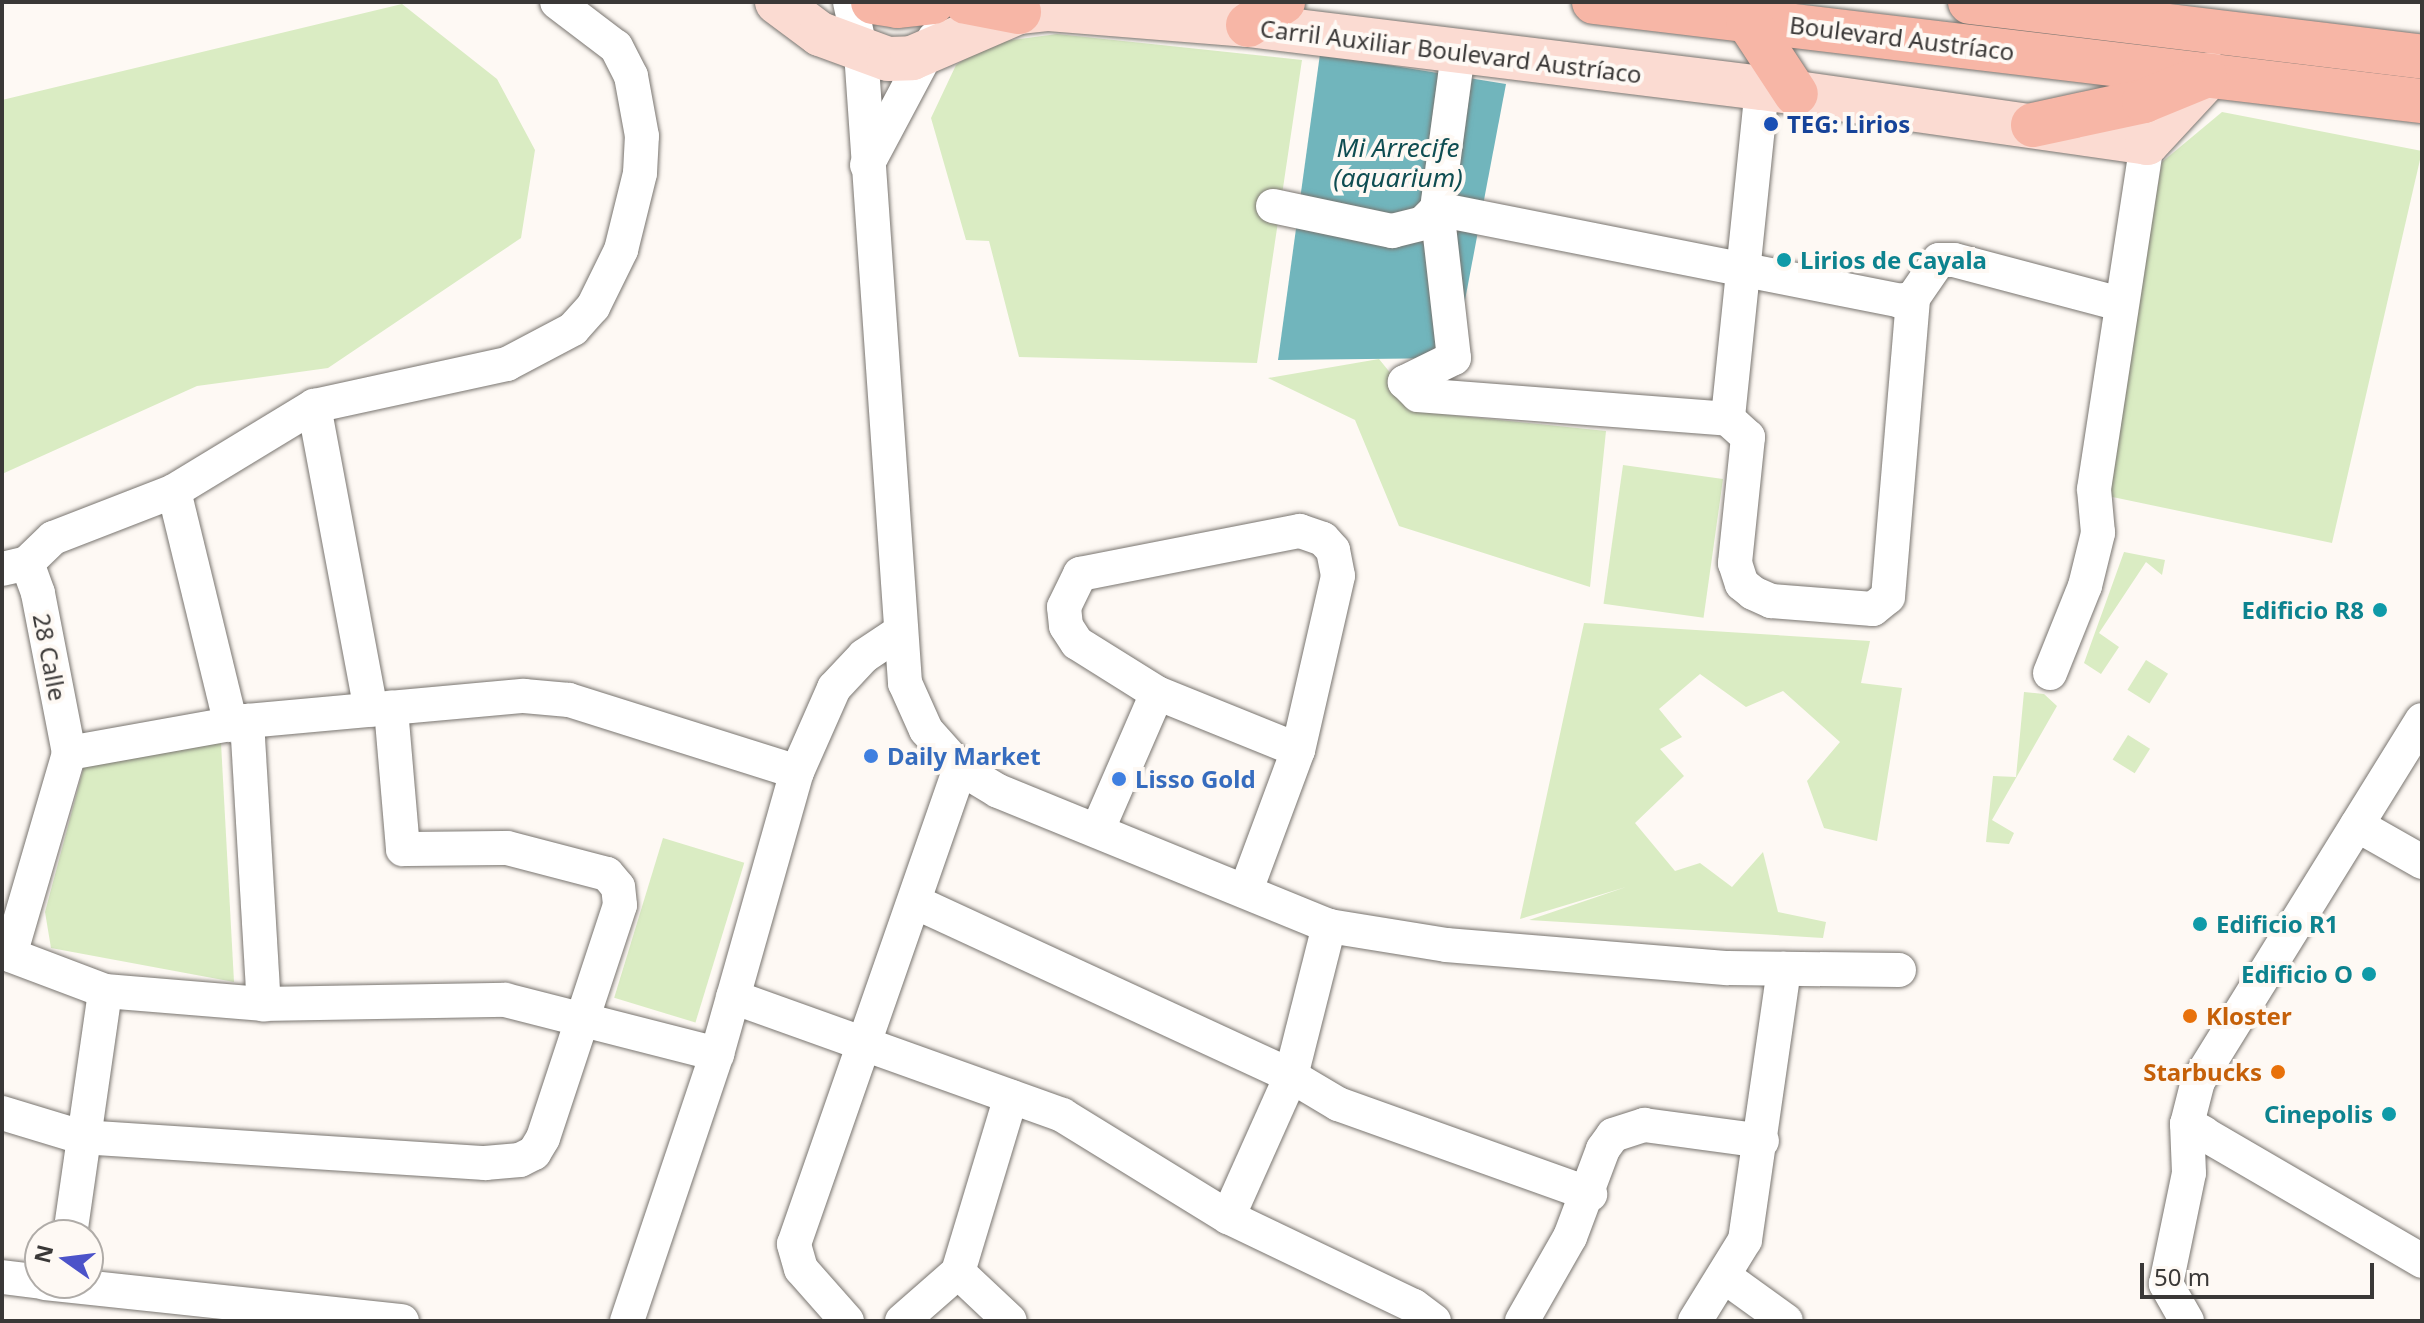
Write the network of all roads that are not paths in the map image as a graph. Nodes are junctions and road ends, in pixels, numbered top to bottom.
1 (557, 2) edge
2 (777, 2) edge
3 (850, 2) edge
4 (873, 2) edge
5 (933, 2) edge
6 (944, 2) edge
7 (966, 2) edge
8 (1283, 2) edge
9 (1594, 2) edge
10 (1970, 2) edge
11 (1019, 12) junction
12 (1748, 21) junction
13 (1248, 25) junction
14 (861, 52) junction
15 (931, 52) junction
16 (1458, 53) junction
17 (2422, 57) edge
18 (2211, 74) junction
19 (1779, 91) junction
20 (2422, 101) edge
21 (2033, 125) junction
22 (2147, 143) junction
23 (867, 165) junction
24 (1273, 206) dead end
25 (1437, 209) junction
26 (1745, 271) junction
27 (1913, 298) junction
28 (2121, 304) junction
29 (314, 406) junction
30 (1728, 419) junction
31 (174, 491) junction
32 (14, 566) edge
33 (900, 632) junction
34 (2050, 673) dead end
35 (1157, 693) junction
36 (381, 709) junction
37 (2422, 720) edge
38 (239, 723) junction
39 (1298, 750) junction
40 (69, 753) junction
41 (960, 768) junction
42 (797, 772) junction
43 (2357, 825) junction
44 (1098, 829) junction
45 (2422, 862) edge
46 (1246, 890) junction
47 (915, 902) junction
48 (1329, 926) junction
49 (6, 954) edge
50 (1784, 969) junction
51 (1899, 970) dead end
52 (105, 991) junction
53 (733, 997) junction
54 (264, 1004) junction
55 (583, 1015) junction
56 (863, 1041) junction
57 (717, 1054) junction
58 (1291, 1076) junction
59 (1011, 1097) junction
60 (2, 1113) edge
61 (2187, 1124) junction
62 (81, 1137) junction
63 (1762, 1141) junction
64 (1590, 1194) junction
65 (1228, 1217) junction
66 (72, 1219) edge
67 (2422, 1261) edge
68 (958, 1272) junction
69 (2, 1277) edge
70 (1725, 1277) junction
71 (24, 1280) edge
72 (104, 1289) edge
73 (402, 1321) edge
74 (627, 1321) edge
75 (847, 1321) edge
76 (902, 1321) edge
77 (1010, 1321) edge
78 (1434, 1321) edge
79 (1522, 1321) edge
80 (1695, 1321) edge
81 (1786, 1321) edge
82 (2187, 1321) edge

1 - 29 street
2 - 14 street, Carril Auxiliar Boulevard Austríaco
3 - 14 street
4 - 5 main road
6 - 15 street
7 - 11 main road
8 - 13 main road
9 - 12 main road, Boulevard Austríaco
10 - 17 main road, Boulevard Austríaco
11 - 13 street, Carril Auxiliar Boulevard Austríaco
11 - 15 street, Carril Auxiliar Boulevard Austríaco
12 - 18 main road, Boulevard Austríaco
12 - 19 main road
13 - 16 street, Carril Auxiliar Boulevard Austríaco
14 - 15 street, Carril Auxiliar Boulevard Austríaco
14 - 23 street
15 - 23 street
16 - 19 street, Carril Auxiliar Boulevard Austríaco
16 - 25 street
18 - 20 main road, Boulevard Austríaco
18 - 21 main road
18 - 22 street
19 - 21 street, Carril Auxiliar Boulevard Austríaco
19 - 26 street
21 - 22 street, Carril Auxiliar Boulevard Austríaco
22 - 28 street
23 - 33 street
24 - 25 street
25 - 26 street
25 - 30 street
26 - 27 street
26 - 30 street
27 - 28 street
27 - 30 street
28 - 34 street
29 - 31 street
29 - 36 street
31 - 32 street
31 - 38 street
32 - 40 street, 28 Calle
33 - 41 street
33 - 42 street
35 - 39 street
35 - 39 street
35 - 44 street
36 - 38 street
36 - 42 street
36 - 55 street
37 - 43 street
38 - 40 street
38 - 54 street
39 - 46 street
40 - 49 street
41 - 44 street
41 - 47 street
42 - 53 street
43 - 45 street
43 - 61 street
44 - 46 street
46 - 48 street
47 - 56 street
47 - 58 street
48 - 50 street
48 - 58 street
49 - 52 street
50 - 51 street
50 - 63 street
52 - 54 street
52 - 62 street
53 - 56 street
53 - 57 street
54 - 55 street
55 - 57 street
55 - 62 street
56 - 59 street
56 - 75 street
57 - 74 street
58 - 64 street
58 - 65 street
59 - 65 street
59 - 68 street
60 - 62 street
61 - 67 street
61 - 82 street
62 - 66 street
63 - 64 street
63 - 70 street
64 - 79 street
65 - 78 street
68 - 76 street
68 - 77 street
69 - 71 street
70 - 80 street
70 - 81 street
72 - 73 street

